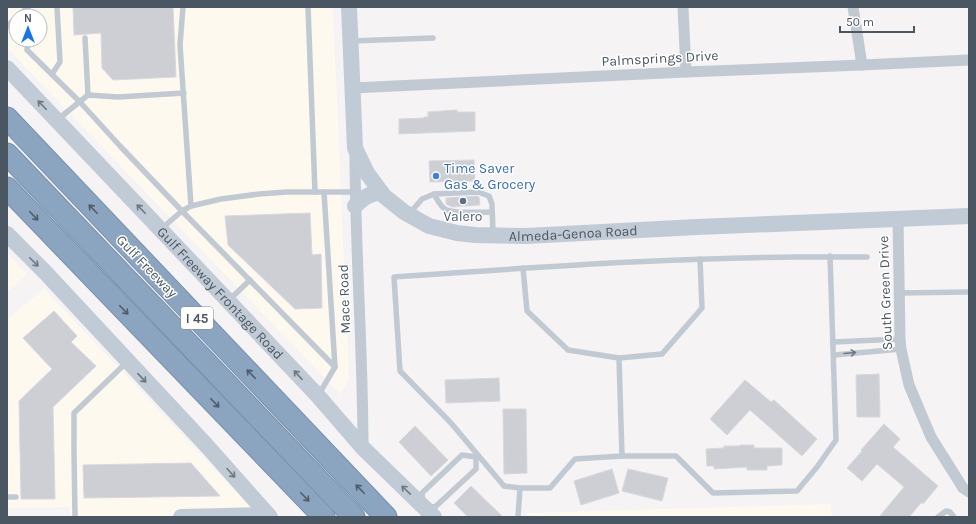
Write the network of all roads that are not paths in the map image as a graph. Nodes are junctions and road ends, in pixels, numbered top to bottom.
1 (57, 7) edge
2 (183, 7) edge
3 (308, 7) edge
4 (349, 7) edge
5 (683, 7) edge
6 (853, 7) edge
7 (85, 38) dead end
8 (433, 38) dead end
9 (351, 41) junction
10 (28, 48) edge
11 (969, 60) edge
12 (862, 65) junction
13 (7, 68) edge
14 (686, 72) junction
15 (52, 74) junction
16 (353, 88) junction
17 (184, 93) junction
18 (88, 95) junction
19 (80, 102) junction
20 (7, 118) edge
21 (57, 120) junction
22 (355, 148) junction
23 (7, 154) edge
24 (7, 188) edge
25 (315, 192) junction
26 (324, 192) junction
27 (381, 192) junction
28 (434, 194) junction
29 (355, 199) junction
30 (191, 206) junction
31 (182, 211) junction
32 (492, 212) junction
33 (409, 214) junction
34 (969, 216) edge
35 (898, 219) junction
36 (160, 229) junction
37 (7, 234) edge
38 (493, 235) junction
39 (830, 256) junction
40 (867, 257) dead end
41 (700, 259) junction
42 (523, 268) junction
43 (250, 280) junction
44 (969, 292) edge
45 (898, 293) junction
46 (228, 301) junction
47 (833, 342) junction
48 (900, 344) junction
49 (834, 355) junction
50 (619, 358) junction
51 (128, 362) junction
52 (336, 367) junction
53 (318, 396) junction
54 (363, 448) junction
55 (477, 456) junction
56 (622, 456) junction
57 (520, 488) junction
58 (969, 492) edge
59 (7, 497) edge
60 (16, 497) dead end
61 (428, 512) edge
62 (269, 516) edge
63 (75, 517) edge
64 (181, 517) edge
65 (209, 517) edge
66 (228, 517) edge
67 (324, 517) edge
68 (354, 517) edge
69 (386, 517) edge
70 (518, 517) edge
71 (938, 517) edge
72 (954, 517) edge

1 - 15 lane
2 - 17 lane
3 - 25 lane
4 - 9 main road, Almeda-Genoa Road
5 - 14 street
6 - 12 street
7 - 18 lane
8 - 9 lane
9 - 16 main road, Almeda-Genoa Road
10 - 15 lane
11 - 12 street, Palmsprings Drive
12 - 14 street, Palmsprings Drive
21 -> 13 main road, Gulf Freeway Frontage Road
14 - 16 street, Palmsprings Drive
15 - 19 lane
16 - 22 main road, Almeda-Genoa Road
17 - 18 lane
17 - 30 lane
18 - 19 lane
19 - 21 lane
19 - 31 lane
69 -> 20 highway, Gulf Freeway / I 45
36 -> 21 main road, Gulf Freeway Frontage Road
22 - 27 main road, Almeda-Genoa Road
22 - 29 street, Mace Road
23 - 68 highway, Gulf Freeway / I 45
24 -> 67 highway
25 - 26 lane
25 - 30 lane
26 - 29 lane
26 - 52 lane
27 - 29 main road
27 - 33 main road, Almeda-Genoa Road
28 - 32 lane
28 - 32 lane
28 - 33 lane
29 - 54 street, Mace Road
30 - 31 lane
31 - 36 lane
31 - 43 lane
32 - 38 lane
33 - 38 main road, Almeda-Genoa Road
34 - 35 main road, Almeda-Genoa Road
35 - 38 main road, Almeda-Genoa Road
35 - 45 street, South Green Drive
36 - 46 main road, Gulf Freeway Frontage Road
37 -> 51 main road
39 - 40 lane
39 - 41 lane
39 - 47 lane
41 - 42 lane
41 - 50 lane
42 - 50 lane
42 - 55 lane
43 - 46 lane
43 - 52 lane
44 - 45 lane
45 - 48 street, South Green Drive
53 -> 46 main road, Gulf Freeway Frontage Road
47 - 48 lane
47 - 49 lane
49 -> 48 lane
48 - 58 street, South Green Drive
49 - 56 lane
50 - 56 lane
51 -> 62 main road
51 - 63 lane
52 - 53 lane
53 - 54 main road, Gulf Freeway Frontage Road
61 -> 54 main road, Gulf Freeway Frontage Road
55 - 57 lane
55 - 61 lane
55 - 61 lane
56 - 57 lane
57 - 70 lane
59 - 60 lane
62 - 66 main road
64 - 65 main road
65 - 66 main road
71 - 72 lane

